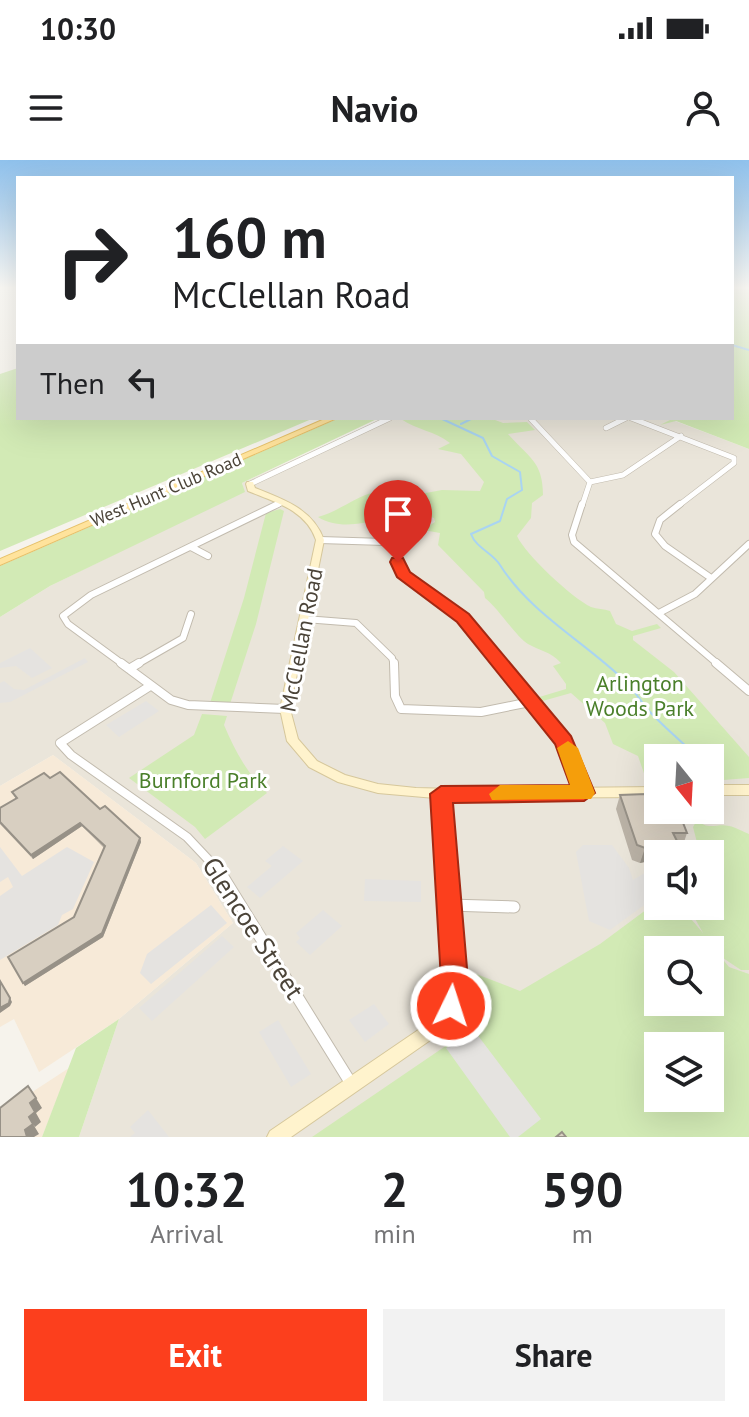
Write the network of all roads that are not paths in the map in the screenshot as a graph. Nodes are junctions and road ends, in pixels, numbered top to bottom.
1 (315, 420) edge
2 (328, 420) edge
3 (386, 420) edge
4 (535, 420) edge
5 (624, 420) edge
6 (634, 420) edge
7 (606, 428) dead end
8 (681, 436) junction
9 (590, 482) junction
10 (250, 484) joint
11 (281, 503) junction
12 (320, 540) junction
13 (749, 544) edge
14 (191, 547) junction
15 (0, 555) edge
16 (208, 556) dead end
17 (0, 562) edge
18 (711, 578) junction
19 (659, 613) junction
20 (191, 614) dead end
21 (305, 619) junction
22 (129, 669) junction
23 (150, 686) junction
24 (749, 691) edge
25 (530, 702) junction
26 (285, 709) junction
27 (724, 790) edge
28 (749, 790) edge
29 (644, 792) edge
30 (584, 793) junction
31 (441, 794) junction
32 (449, 905) junction
33 (514, 907) dead end
34 (352, 1085) junction
35 (276, 1137) edge

1 - 15 main road, West Hunt Club Road
2 - 17 main road, West Hunt Club Road
3 - 10 street
4 - 9 street
5 - 7 street
6 - 8 street
8 - 9 street
8 - 18 street
9 - 19 street
10 - 11 street, McClellan Road
11 - 12 street, McClellan Road
11 - 14 street
12 - 21 street, McClellan Road
12 - 25 street
13 - 18 street
14 - 16 street
14 - 22 street
18 - 19 street
19 - 24 street
20 - 22 street
21 - 25 street
21 - 26 street, McClellan Road
22 - 23 street
23 - 26 street
23 - 34 street, Glencoe Street
25 - 30 street
26 - 31 street, McClellan Road
27 - 28 street
29 - 30 street, McClellan Road
30 - 31 street, McClellan Road
31 - 32 street
32 - 33 street
32 - 34 street
34 - 35 street

